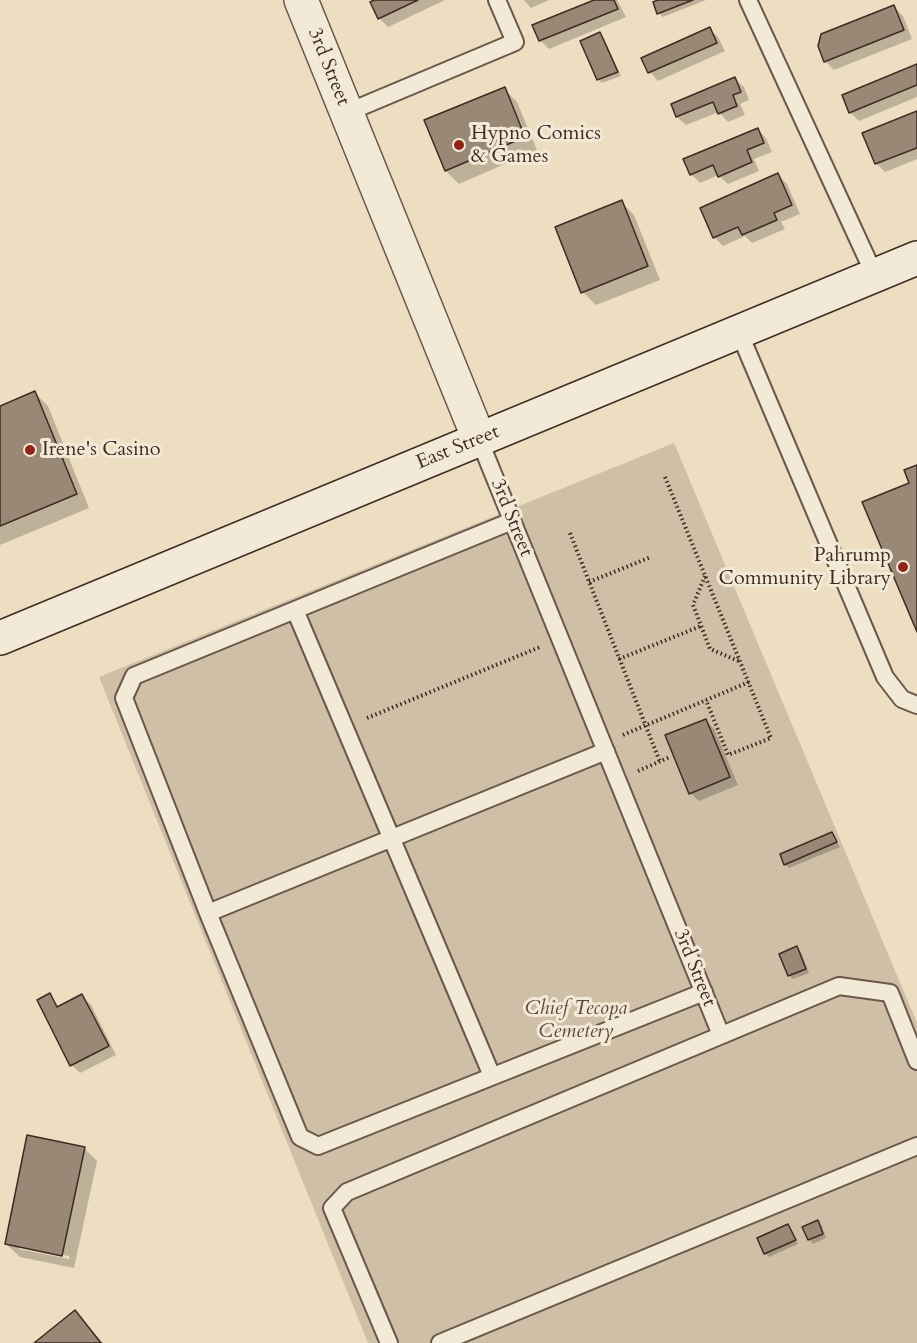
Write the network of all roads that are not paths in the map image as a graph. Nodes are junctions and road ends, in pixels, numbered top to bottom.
1 (301, 0) edge
2 (497, 0) edge
3 (748, 0) edge
4 (346, 113) junction
5 (917, 258) edge
6 (874, 276) junction
7 (739, 332) junction
8 (479, 439) junction
9 (512, 521) junction
10 (295, 610) junction
11 (0, 638) edge
12 (917, 705) edge
13 (604, 747) junction
14 (392, 838) junction
15 (208, 913) junction
16 (704, 992) junction
17 (721, 1035) junction
18 (917, 1060) edge
19 (492, 1076) junction
20 (917, 1146) edge
21 (389, 1343) edge
22 (440, 1343) edge

1 - 4 street, 3rd Street
2 - 4 lane
3 - 6 lane
4 - 8 street, 3rd Street
5 - 6 street, East Street
6 - 7 street, East Street
7 - 8 street, East Street
7 - 12 lane
8 - 9 lane, 3rd Street
8 - 11 street, East Street
9 - 10 lane
9 - 13 lane, 3rd Street
10 - 14 lane
10 - 15 lane
13 - 14 lane
13 - 16 lane, 3rd Street
14 - 15 lane
14 - 19 lane
15 - 19 lane
16 - 17 lane, 3rd Street
16 - 19 lane
17 - 18 lane
17 - 21 lane
20 - 22 lane

